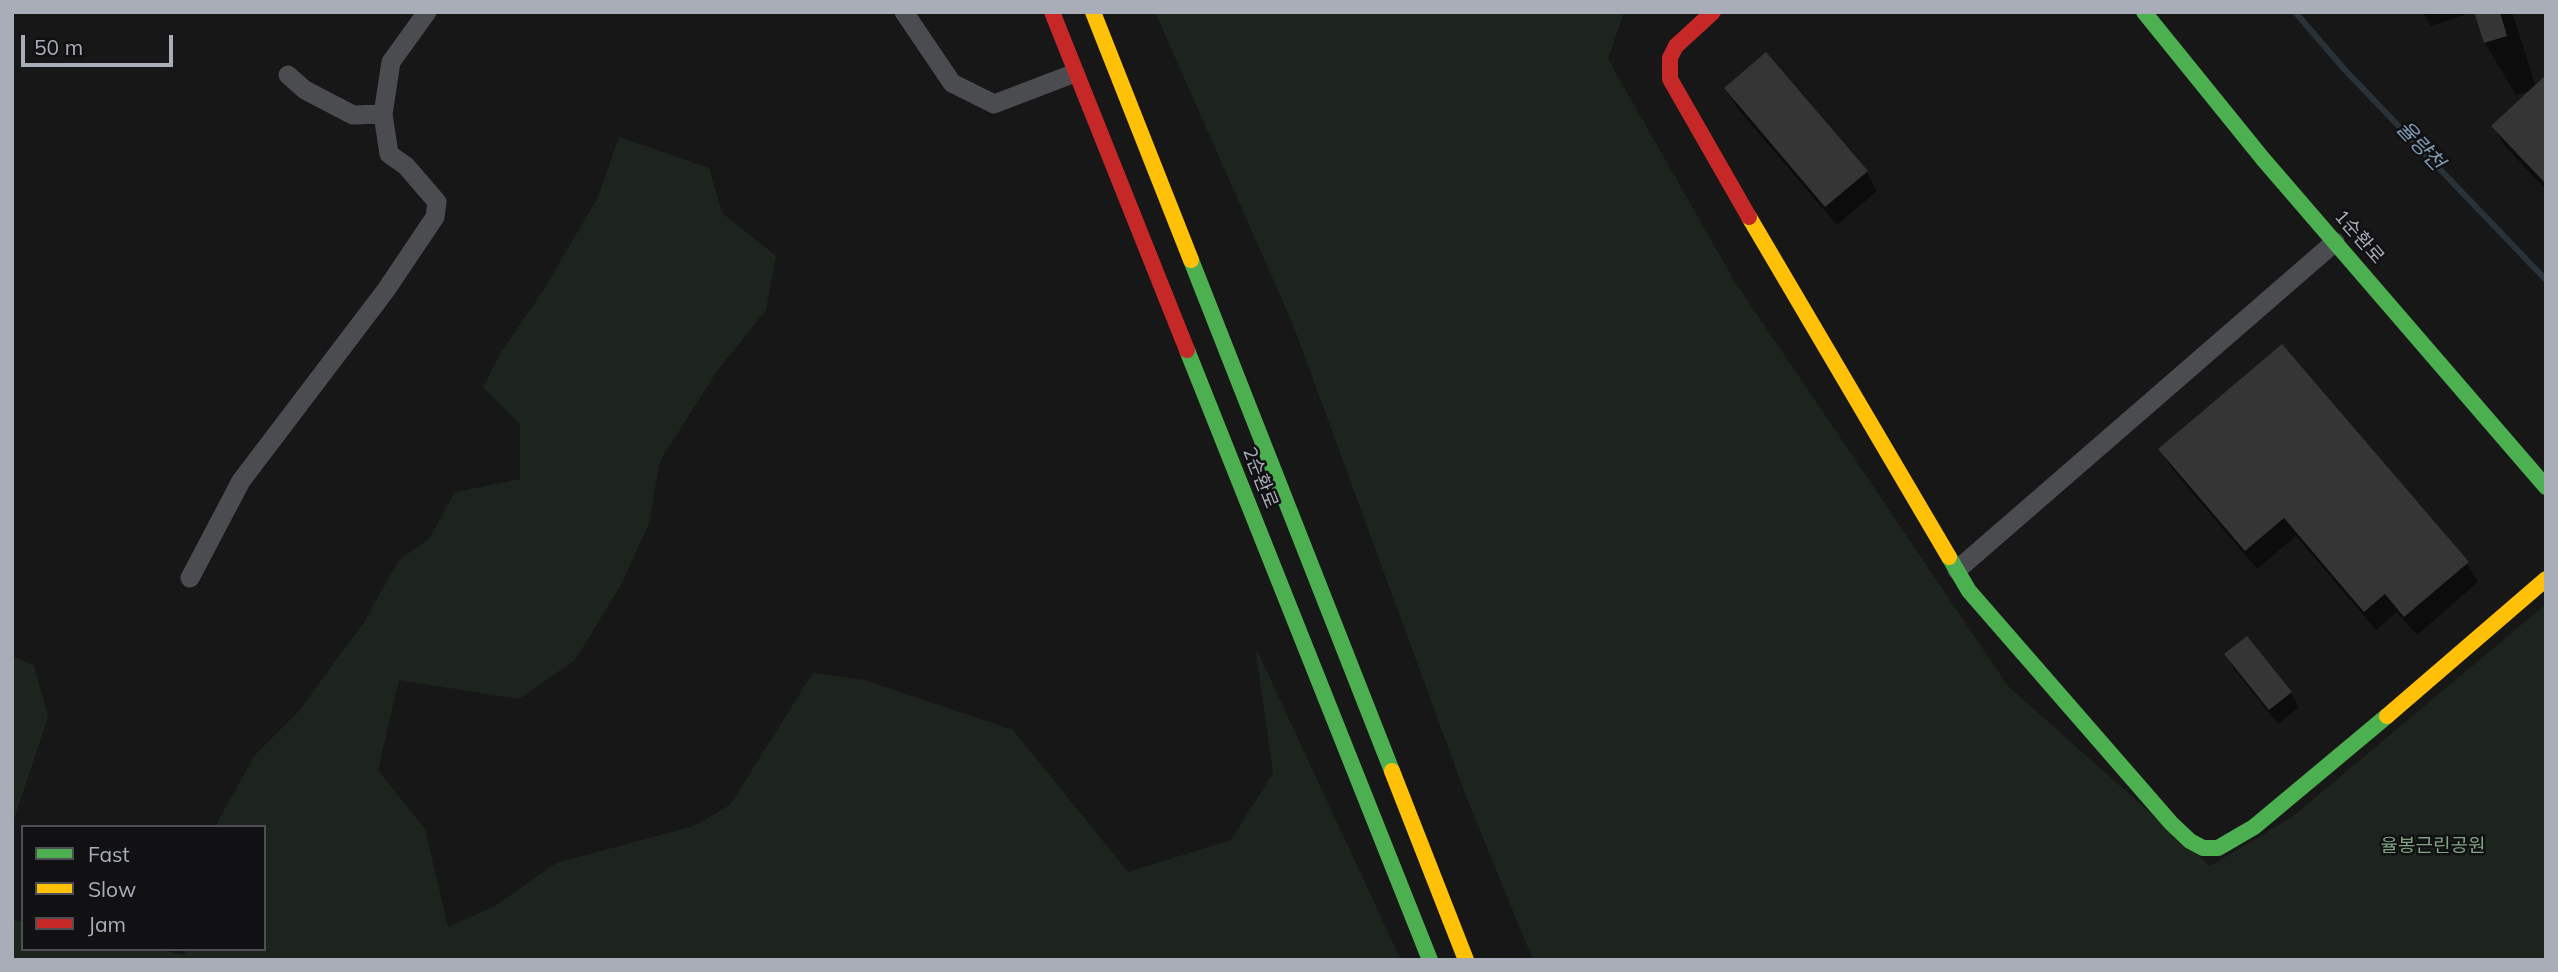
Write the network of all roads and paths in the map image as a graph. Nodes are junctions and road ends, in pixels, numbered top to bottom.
1 (427, 12) edge
2 (904, 12) edge
3 (1052, 12) edge
4 (1093, 12) edge
5 (1713, 12) edge
6 (2144, 12) edge
7 (1075, 73) junction
8 (288, 75) dead end
9 (383, 114) junction
10 (2335, 242) junction
11 (2546, 486) edge
12 (1957, 570) junction
13 (190, 578) dead end
14 (2546, 579) edge
15 (1430, 960) edge
16 (1466, 960) edge

1 - 9 street
2 - 7 street
3 - 7 street, 2순환로
4 - 16 street, 2순환로
5 - 12 street
6 - 10 street, 1순환로
7 - 15 street, 2순환로
8 - 9 street
9 - 13 street
10 - 11 street, 1순환로
10 - 12 street
12 - 14 street

